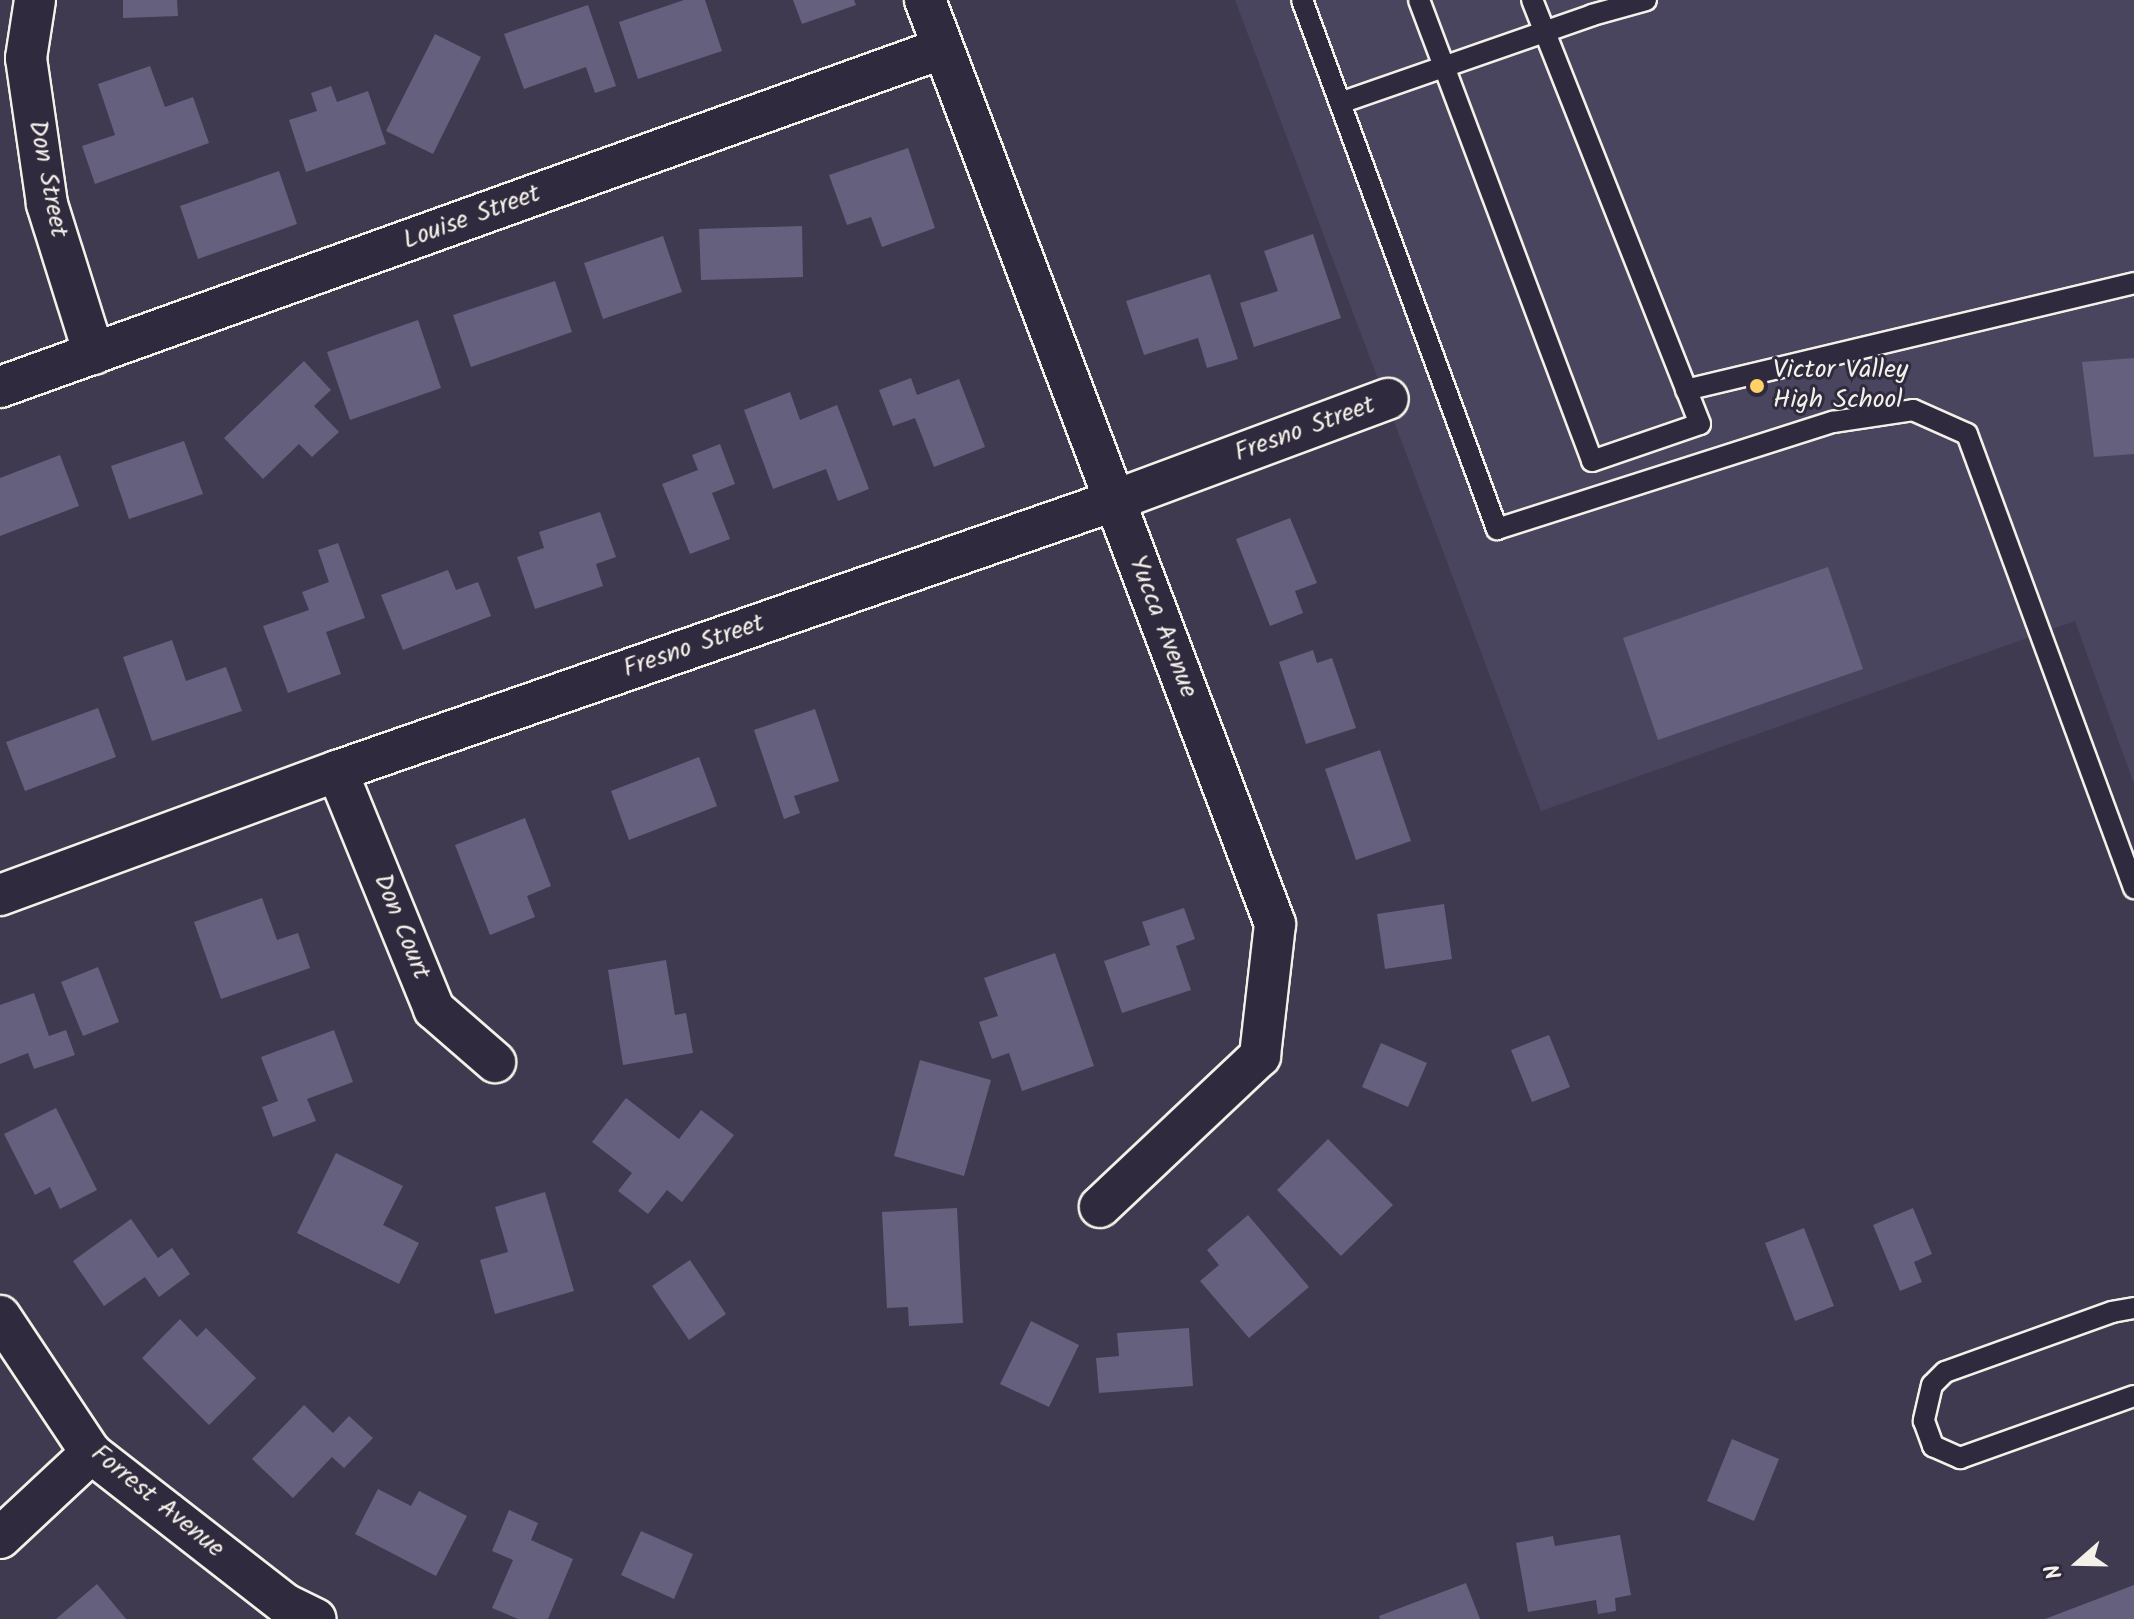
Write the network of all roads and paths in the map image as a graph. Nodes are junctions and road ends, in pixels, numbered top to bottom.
1 (35, 0) edge
2 (925, 0) edge
3 (1302, 0) edge
4 (1419, 0) edge
5 (1532, 0) edge
6 (1646, 0) edge
7 (1544, 32) junction
8 (943, 48) junction
9 (1444, 67) junction
10 (1340, 103) junction
11 (2134, 283) edge
12 (94, 354) junction
13 (0, 387) edge
14 (1686, 390) junction
15 (1388, 399) dead end
16 (1113, 501) junction
17 (337, 771) junction
18 (2134, 888) edge
19 (0, 895) edge
20 (495, 1062) dead end
21 (1100, 1207) dead end
22 (2134, 1308) edge
23 (0, 1316) edge
24 (2134, 1396) edge
25 (91, 1453) junction
26 (0, 1538) edge
27 (316, 1619) edge

1 - 12 street, Don Street
2 - 8 street, Yucca Avenue
3 - 10 lane
4 - 9 lane
5 - 7 lane
6 - 7 lane
7 - 9 lane
7 - 14 lane
8 - 12 street, Louise Street
8 - 16 street, Yucca Avenue
9 - 10 lane
9 - 14 lane
10 - 18 lane
11 - 14 lane
12 - 13 street, Louise Street
15 - 16 street, Fresno Street
16 - 17 street, Fresno Street
16 - 21 street, Yucca Avenue
17 - 19 street, Fresno Street
17 - 20 street, Don Court
22 - 24 lane
23 - 25 street, Forrest Avenue
25 - 26 street
25 - 27 street, Forrest Avenue

